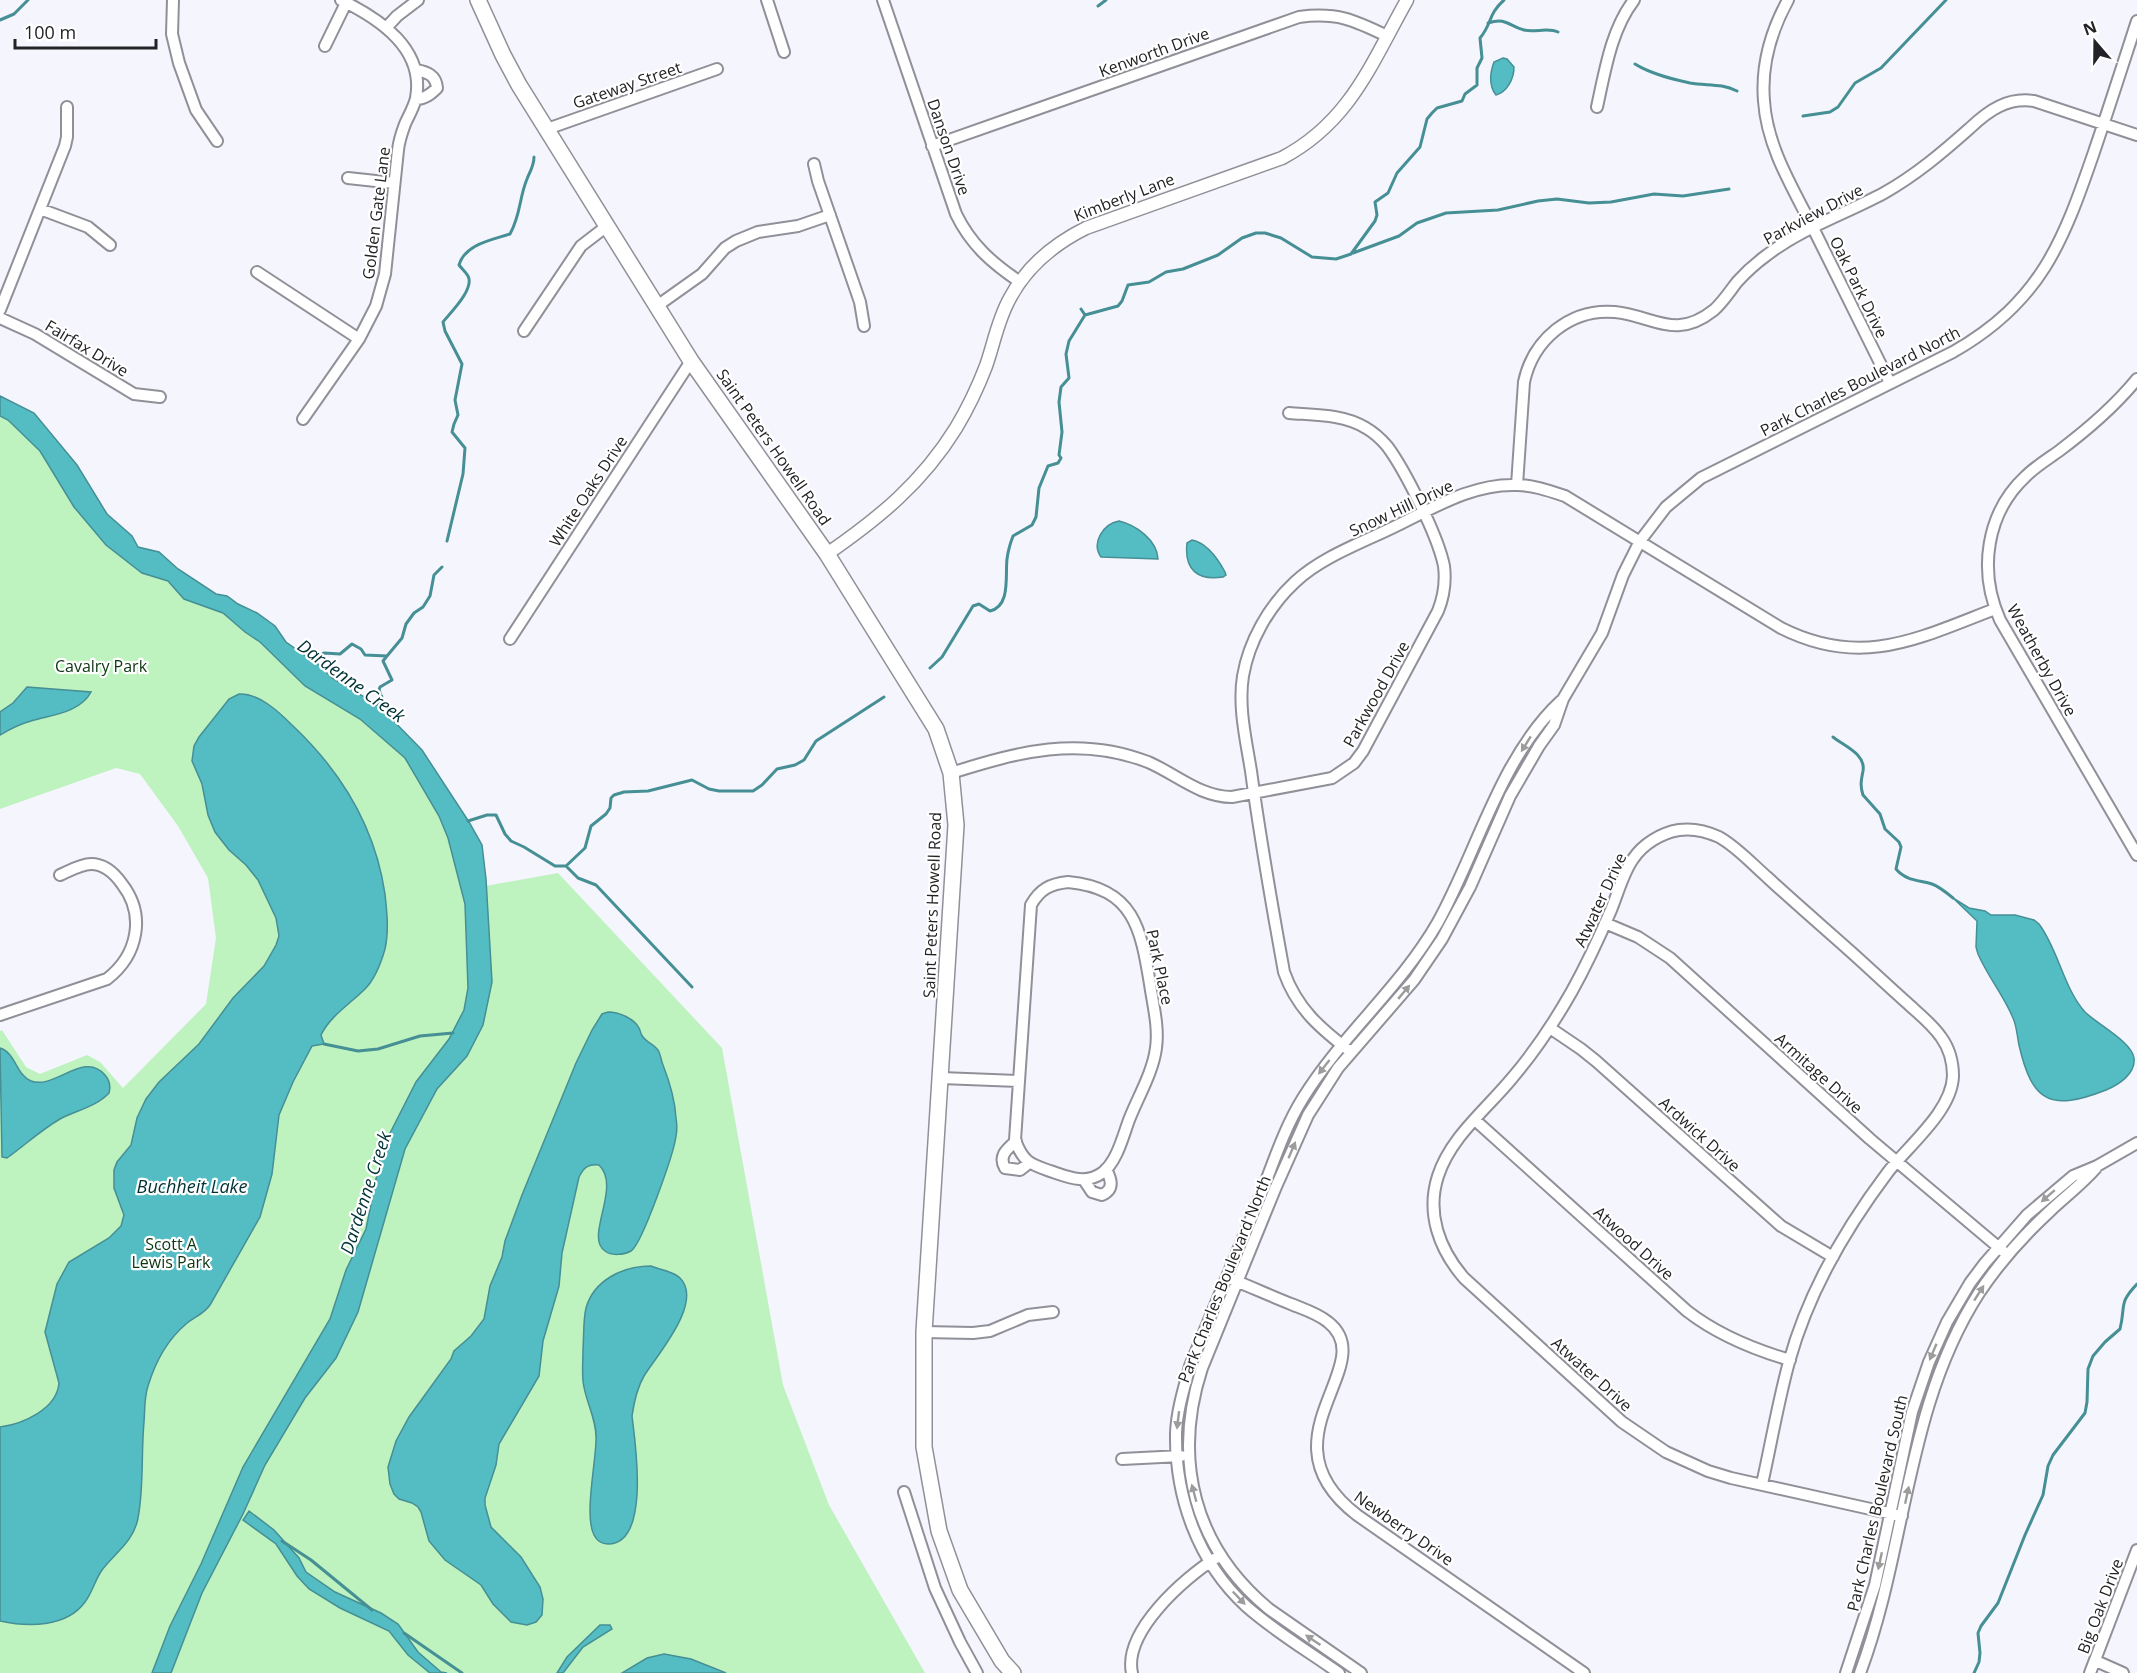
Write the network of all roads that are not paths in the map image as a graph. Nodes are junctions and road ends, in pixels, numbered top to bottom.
1 (172, 0) edge
2 (418, 0) edge
3 (478, 0) edge
4 (767, 0) edge
5 (883, 0) edge
6 (1407, 0) edge
7 (1634, 0) edge
8 (1788, 0) edge
9 (344, 1) edge
10 (2137, 21) edge
11 (386, 28) junction
12 (1387, 36) junction
13 (325, 46) dead end
14 (784, 52) dead end
15 (717, 69) dead end
16 (416, 70) junction
17 (416, 99) junction
18 (67, 107) dead end
19 (1597, 107) dead end
20 (2104, 123) junction
21 (547, 129) junction
22 (2137, 135) edge
23 (217, 141) dead end
24 (932, 146) junction
25 (814, 164) dead end
26 (348, 178) dead end
27 (394, 183) junction
28 (40, 208) junction
29 (830, 215) junction
30 (607, 226) junction
31 (1813, 228) junction
32 (110, 246) dead end
33 (257, 272) dead end
34 (1020, 282) junction
35 (657, 306) junction
36 (0, 310) edge
37 (0, 318) edge
38 (864, 326) dead end
39 (524, 330) dead end
40 (359, 339) junction
41 (691, 361) junction
42 (1890, 383) junction
43 (2135, 385) edge
44 (160, 397) dead end
45 (1289, 413) dead end
46 (303, 419) dead end
47 (1517, 485) junction
48 (1423, 513) junction
49 (1640, 541) junction
50 (827, 554) junction
51 (1995, 609) junction
52 (510, 639) dead end
53 (1563, 699) junction
54 (951, 773) junction
55 (1254, 794) junction
56 (2137, 855) edge
57 (60, 875) dead end
58 (1446, 907) junction
59 (1457, 913) junction
60 (1605, 924) junction
61 (0, 1015) edge
62 (1550, 1028) junction
63 (1341, 1045) junction
64 (1351, 1052) junction
65 (941, 1078) junction
66 (1019, 1081) junction
67 (1475, 1120) junction
68 (1016, 1141) junction
69 (2137, 1143) edge
70 (1897, 1161) junction
71 (1029, 1163) junction
72 (2097, 1166) junction
73 (1106, 1169) junction
74 (1084, 1180) junction
75 (1998, 1246) junction
76 (2008, 1255) junction
77 (1833, 1257) junction
78 (1226, 1277) junction
79 (1237, 1282) junction
80 (1053, 1312) dead end
81 (924, 1332) junction
82 (1790, 1360) junction
83 (1924, 1374) junction
84 (1936, 1377) junction
85 (1182, 1455) junction
86 (1122, 1459) dead end
87 (1762, 1484) junction
88 (904, 1492) dead end
89 (1890, 1513) junction
90 (1902, 1516) junction
91 (2137, 1550) edge
92 (1215, 1558) junction
93 (2096, 1661) junction
94 (977, 1673) edge
95 (1013, 1673) edge
96 (1132, 1673) edge
97 (1339, 1673) edge
98 (1362, 1673) edge
99 (1584, 1673) edge
100 (1846, 1673) edge
101 (1860, 1673) edge
102 (2090, 1673) edge
103 (2123, 1673) edge

1 - 23 street
2 - 11 street
3 - 21 main road, Saint Peters Howell Road
4 - 14 street
5 - 24 street, Danson Drive
6 - 12 street, Kimberly Lane
7 - 19 street
8 - 31 street, Oak Park Drive
9 - 11 street, Golden Gate Lane
9 - 13 street
10 - 20 street, Park Charles Boulevard North
11 - 16 street, Golden Gate Lane
12 - 24 street, Kenworth Drive
12 - 34 street, Kimberly Lane
15 - 21 street, Gateway Street
16 - 17 street, Golden Gate Lane
16 - 17 street, Golden Gate Lane
17 - 27 street, Golden Gate Lane
18 - 28 street
20 - 22 street, Parkview Drive
20 - 31 street, Parkview Drive
20 - 42 street, Park Charles Boulevard North
21 - 30 main road, Saint Peters Howell Road
24 - 34 street, Danson Drive
25 - 29 street
26 - 27 street
27 - 40 street, Golden Gate Lane
28 - 32 street
28 - 36 street
29 - 35 street
29 - 38 street
30 - 35 main road, Saint Peters Howell Road
30 - 39 street
31 - 42 street, Oak Park Drive
31 - 47 street, Parkview Drive
33 - 40 street
34 - 50 street, Kimberly Lane
35 - 41 main road, Saint Peters Howell Road
37 - 44 street, Fairfax Drive
40 - 46 street, Golden Gate Lane
41 - 50 main road, Saint Peters Howell Road
41 - 52 street, White Oaks Drive
42 - 49 street, Park Charles Boulevard North
43 - 51 street, Weatherby Drive
45 - 48 street, Parkwood Drive
47 - 48 street, Snow Hill Drive
47 - 49 street, Snow Hill Drive
48 - 55 street, Snow Hill Drive
48 - 55 street, Parkwood Drive
49 - 51 street, Snow Hill Drive
49 - 53 street, Park Charles Boulevard North
50 - 54 main road, Saint Peters Howell Road
51 - 56 street, Weatherby Drive
53 -> 58 street, Park Charles Boulevard North
53 - 59 street, Park Charles Boulevard North
54 - 55 street, Parkwood Drive
54 - 65 main road, Saint Peters Howell Road
55 - 63 street, Snow Hill Drive
57 - 61 street
58 - 59 street
58 - 63 street, Park Charles Boulevard North
64 -> 59 street, Park Charles Boulevard North
60 - 62 street, Atwater Drive
60 - 70 street, Armitage Drive
60 - 70 street, Atwater Drive
62 - 67 street, Atwater Drive
62 - 77 street, Ardwick Drive
63 - 64 street, Snow Hill Drive
63 -> 78 street, Park Charles Boulevard North
79 -> 64 street, Park Charles Boulevard North
65 - 66 street
65 - 81 main road, Saint Peters Howell Road
66 - 68 street, Park Place
66 - 73 street, Park Place
67 - 82 street, Atwood Drive
67 - 87 street, Atwater Drive
68 - 71 street
68 - 71 street, Park Place
69 - 72 street, Park Charles Boulevard South
70 - 75 street, Armitage Drive
70 - 77 street, Atwater Drive
71 - 74 street, Park Place
72 -> 75 street, Park Charles Boulevard South
72 - 76 street, Park Charles Boulevard South
73 - 74 street
73 - 74 street, Park Place
75 - 76 street, Armitage Drive
75 -> 83 street, Park Charles Boulevard South
84 -> 76 street, Park Charles Boulevard South
77 - 82 street, Atwater Drive
78 - 79 street, Newberry Drive
78 -> 85 street, Park Charles Boulevard North
79 - 85 street, Park Charles Boulevard North
79 - 99 street, Newberry Drive
80 - 81 street
81 - 95 main road, Saint Peters Howell Road
82 - 87 street, Atwater Drive
83 - 84 street
83 - 89 street, Park Charles Boulevard South
90 -> 84 street, Park Charles Boulevard South
85 - 86 street
85 - 92 street, Park Charles Boulevard North
87 - 89 street, Atwater Drive
88 - 94 street
89 - 90 street, Atwater Drive
89 -> 100 street, Park Charles Boulevard South
90 - 101 street, Park Charles Boulevard South
91 - 93 street, Big Oak Drive
92 - 96 street
92 -> 97 street, Park Charles Boulevard North
98 -> 92 street, Park Charles Boulevard North
93 - 102 street, Big Oak Drive
93 - 103 street

